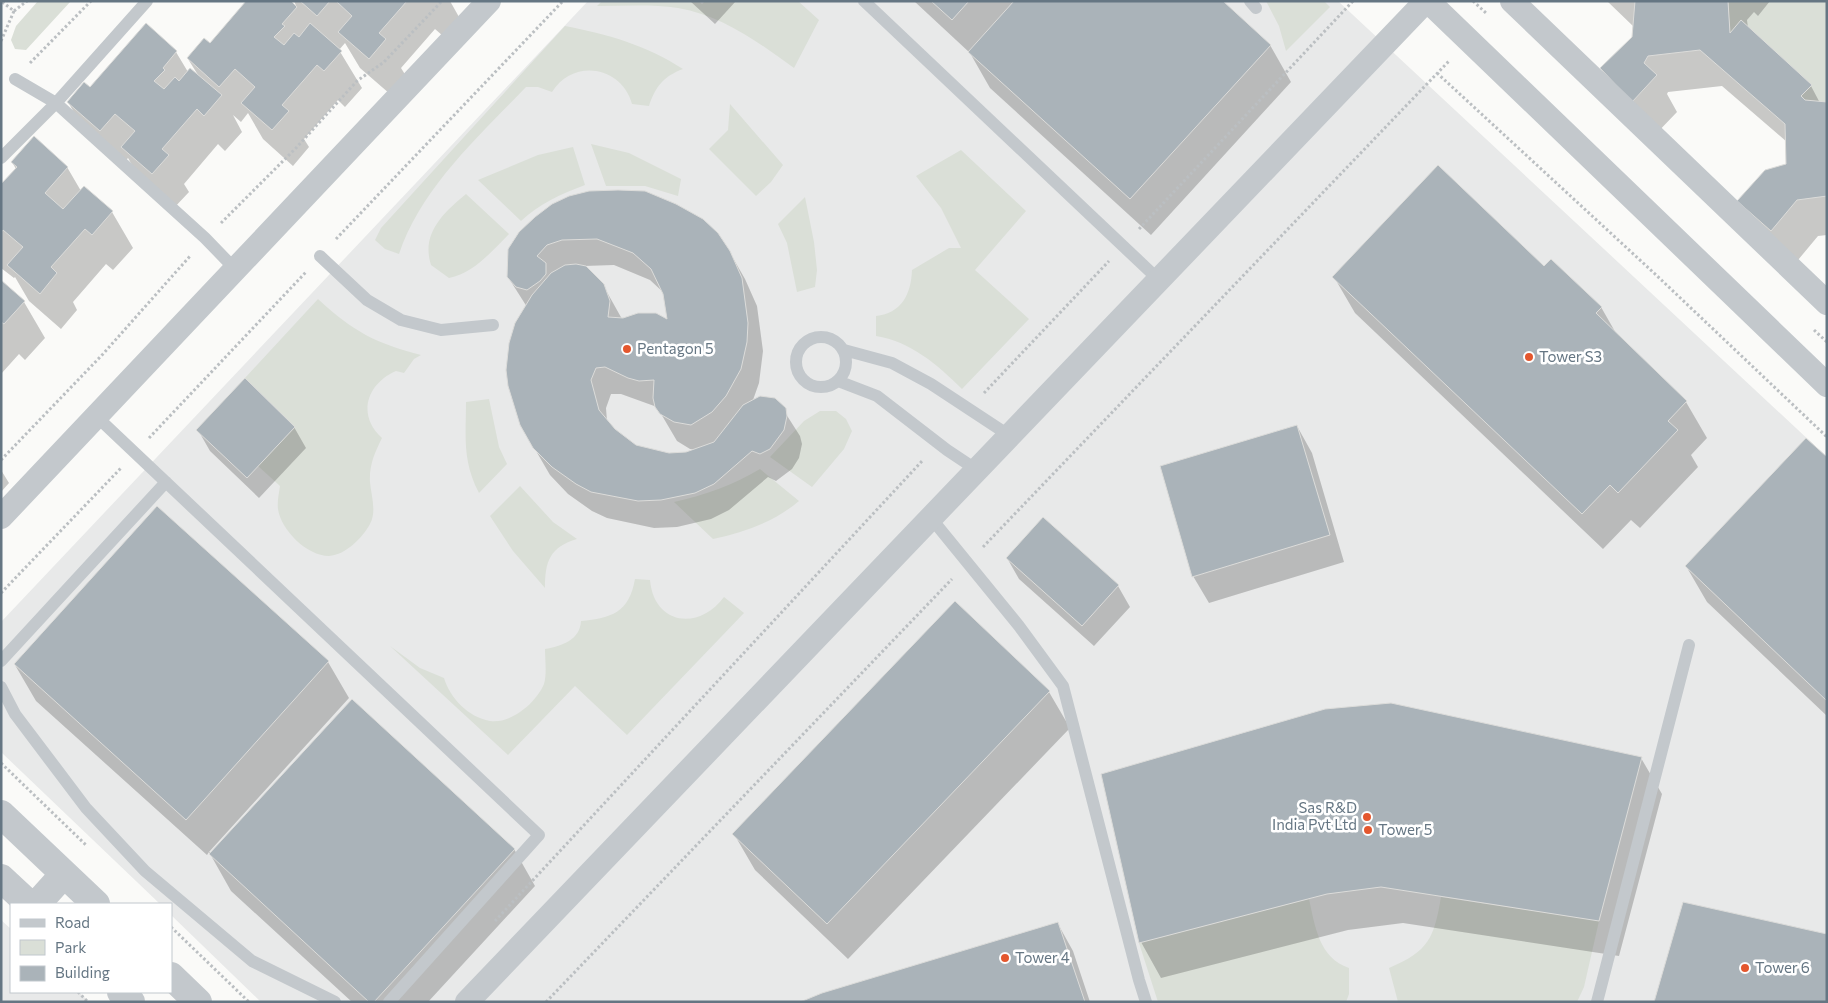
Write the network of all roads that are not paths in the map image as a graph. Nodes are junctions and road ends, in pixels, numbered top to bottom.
1 (147, 1) edge
2 (489, 1) edge
3 (864, 1) edge
4 (1427, 1) edge
5 (1512, 1) edge
6 (15, 79) road end
7 (56, 103) junction
8 (1, 158) edge
9 (320, 256) road end
10 (235, 269) junction
11 (1160, 280) junction
12 (1827, 303) edge
13 (493, 326) dead end
14 (844, 350) junction
15 (838, 381) junction
16 (1827, 385) edge
17 (96, 416) junction
18 (1010, 436) junction
19 (977, 470) junction
20 (166, 482) junction
21 (1, 517) edge
22 (931, 518) junction
23 (1689, 645) dead end
24 (1, 661) edge
25 (1, 686) edge
26 (1, 814) edge
27 (64, 874) junction
28 (1, 878) edge
29 (28, 903) edge
30 (38, 903) edge
31 (95, 903) edge
32 (172, 977) edge
33 (122, 993) edge
34 (131, 1002) edge
35 (198, 1002) edge
36 (334, 1002) edge
37 (388, 1002) edge
38 (468, 1002) edge
39 (1146, 1002) edge
40 (1597, 1002) edge

1 - 7 lane
2 - 10 street
3 - 11 lane
4 - 11 street
4 - 16 street
5 - 12 street
6 - 7 lane
7 - 8 lane
7 - 10 lane
9 - 13 lane
10 - 17 street
11 - 18 street
14 - 15 lane
14 - 15 lane
14 - 18 lane
15 - 19 lane
17 - 20 lane
17 - 21 street
18 - 19 street
19 - 22 street
20 - 24 lane
20 - 37 lane
22 - 38 street
22 - 39 lane
23 - 40 lane
25 - 36 lane
26 - 27 street
27 - 30 street
27 - 31 street
28 - 29 street
32 - 35 street
33 - 34 street

